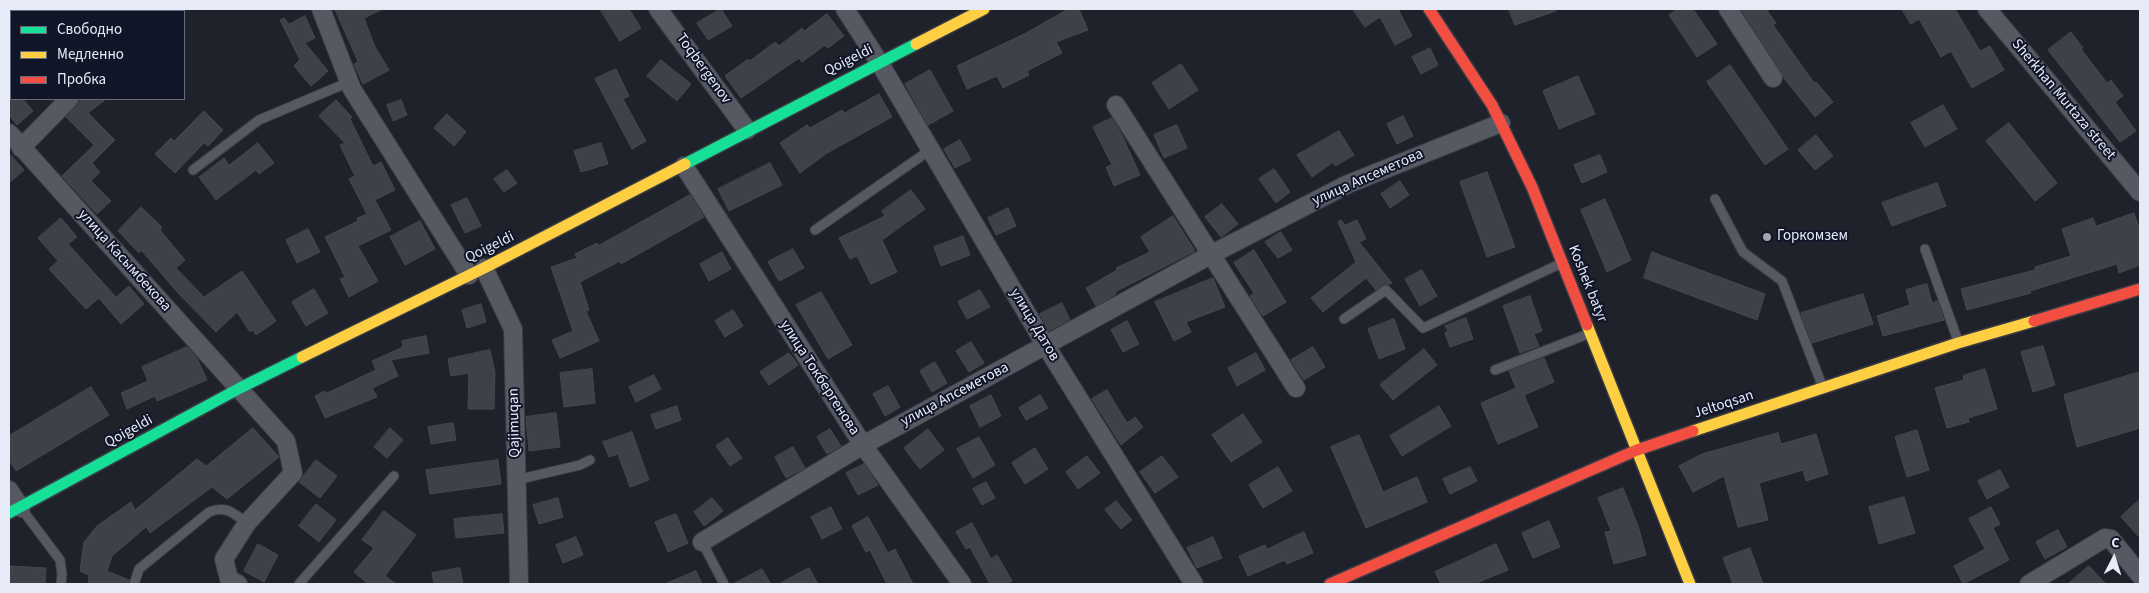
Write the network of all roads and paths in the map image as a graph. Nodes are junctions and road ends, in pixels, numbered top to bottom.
1 (321, 9) edge
2 (658, 9) edge
3 (845, 9) edge
4 (984, 9) edge
5 (1429, 9) edge
6 (1728, 9) edge
7 (1987, 9) edge
8 (879, 62) junction
9 (1773, 78) dead end
10 (349, 82) junction
11 (68, 100) edge
12 (1116, 105) dead end
13 (1501, 123) junction
14 (747, 130) junction
15 (9, 133) edge
16 (22, 148) junction
17 (930, 150) junction
18 (684, 166) junction
19 (193, 170) dead end
20 (2140, 192) edge
21 (1715, 199) dead end
22 (815, 230) dead end
23 (1924, 249) dead end
24 (1212, 254) junction
25 (1562, 263) junction
26 (476, 272) junction
27 (2140, 289) edge
28 (1344, 319) dead end
29 (1590, 333) junction
30 (1958, 343) junction
31 (1046, 346) junction
32 (1495, 370) dead end
33 (240, 388) junction
34 (1296, 388) dead end
35 (1823, 388) junction
36 (862, 445) junction
37 (1637, 450) junction
38 (590, 460) dead end
39 (394, 476) dead end
40 (516, 480) junction
41 (9, 490) edge
42 (15, 510) edge
43 (247, 524) junction
44 (702, 542) joint
45 (2140, 575) edge
46 (230, 582) edge
47 (61, 584) edge
48 (134, 584) edge
49 (299, 584) edge
50 (519, 584) edge
51 (724, 584) edge
52 (962, 584) edge
53 (1194, 584) edge
54 (1330, 584) edge
55 (1690, 584) edge
56 (2029, 584) edge

1 - 10 street, Qajimuqan
2 - 14 street, Toqbergenov
3 - 8 street, улица Датов
4 - 8 street, Qoigeldi
5 - 13 street, Koshek batyr
6 - 9 street
7 - 20 street, Sherkhan Murtaza street
8 - 14 street, Qoigeldi
8 - 17 street, улица Датов
10 - 19 lane
10 - 26 street, Qajimuqan
11 - 16 street
12 - 24 street
13 - 24 street, улица Апсеметова
13 - 25 street, Koshek batyr
14 - 18 street, Qoigeldi
15 - 16 street, улица Касымбекова
16 - 33 street, улица Касымбекова
17 - 22 lane
17 - 31 street, улица Датов
18 - 26 street, Qoigeldi
18 - 36 street, улица Токбергенова
21 - 35 lane
23 - 30 lane
24 - 31 street, улица Апсеметова
24 - 34 street
25 - 28 lane
25 - 29 street, Koshek batyr
26 - 33 street, Qoigeldi
26 - 40 street, Qajimuqan
27 - 30 street, Jeltoqsan
29 - 32 lane
29 - 37 street, Koshek batyr
30 - 35 street, Jeltoqsan
31 - 36 street, улица Апсеметова
31 - 53 street, улица Датов
33 - 42 street, Qoigeldi
33 - 43 street, улица Касымбекова
35 - 37 street, Jeltoqsan
36 - 44 street, улица Апсеметова
36 - 52 street, улица Токбергенова
37 - 54 street, Jeltoqsan
37 - 55 street, Koshek batyr
38 - 40 lane
39 - 49 lane
40 - 50 street, Qajimuqan
41 - 42 street
42 - 47 lane
43 - 46 street
43 - 48 lane
44 - 51 lane
45 - 56 street

